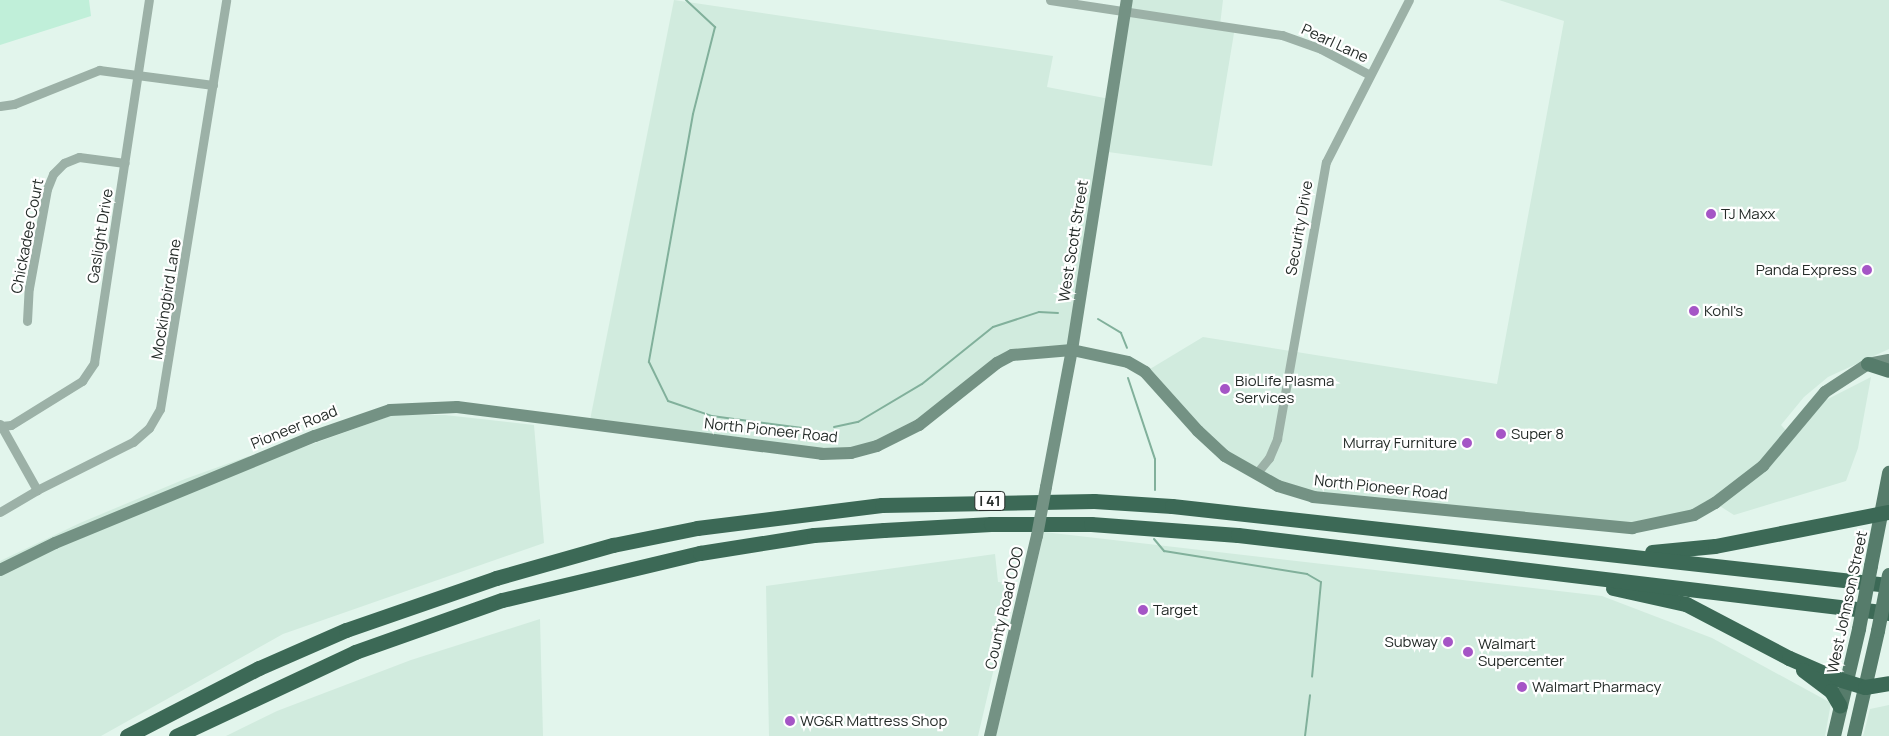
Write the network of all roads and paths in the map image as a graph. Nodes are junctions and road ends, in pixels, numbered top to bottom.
1 (149, 0) edge
2 (226, 0) edge
3 (1050, 0) edge
4 (1409, 0) edge
5 (1126, 6) edge
6 (139, 74) junction
7 (1370, 75) junction
8 (213, 85) junction
9 (0, 106) edge
10 (125, 163) junction
11 (27, 322) dead end
12 (1072, 350) junction
13 (1889, 360) edge
14 (1868, 364) junction
15 (1889, 371) edge
16 (1, 425) edge
17 (618, 429) joint
18 (1889, 473) edge
19 (1256, 474) junction
20 (1046, 487) joint
21 (37, 490) junction
22 (0, 512) edge
23 (1885, 512) edge
24 (1559, 551) junction
25 (1521, 568) junction
26 (0, 570) edge
27 (1889, 575) edge
28 (1889, 585) edge
29 (1889, 613) edge
30 (1789, 658) junction
31 (1847, 681) junction
32 (1889, 683) edge
33 (1865, 687) junction
34 (1840, 706) junction
35 (127, 736) edge
36 (176, 736) edge
37 (990, 736) edge
38 (1834, 736) edge
39 (1854, 736) edge

1 - 6 street, Gaslight Drive
2 - 8 street, Mockingbird Lane
3 - 5 street, Pearl Lane
4 - 7 street, Security Drive
5 - 7 street, Pearl Lane
5 - 12 main road, West Scott Street
6 - 8 street
6 - 9 street
6 - 10 street, Gaslight Drive
7 - 19 street, Security Drive
8 - 21 street, Mockingbird Lane
10 - 11 street, Chickadee Court
10 - 16 street, Gaslight Drive
12 - 17 main road, North Pioneer Road
12 - 19 main road, North Pioneer Road
12 - 20 main road, West Scott Street
13 - 14 main road, North Pioneer Road
14 - 15 main road
14 - 19 main road, North Pioneer Road
16 - 21 street
17 - 26 main road, Pioneer Road
18 - 23 main road, West Johnson Street
20 - 37 main road, County Road OOO, bridge
21 - 22 street, Mockingbird Lane
23 - 24 highway
23 - 31 main road, West Johnson Street, bridge
24 - 28 highway, I 41
24 - 35 highway, I 41
25 - 29 highway, I 41
25 - 30 highway
25 - 36 highway, I 41
27 - 33 main road, bridge
30 - 31 highway
30 - 34 highway
31 - 33 highway
31 - 34 main road, West Johnson Street
32 - 33 highway
33 - 39 main road
34 - 38 main road, West Johnson Street

